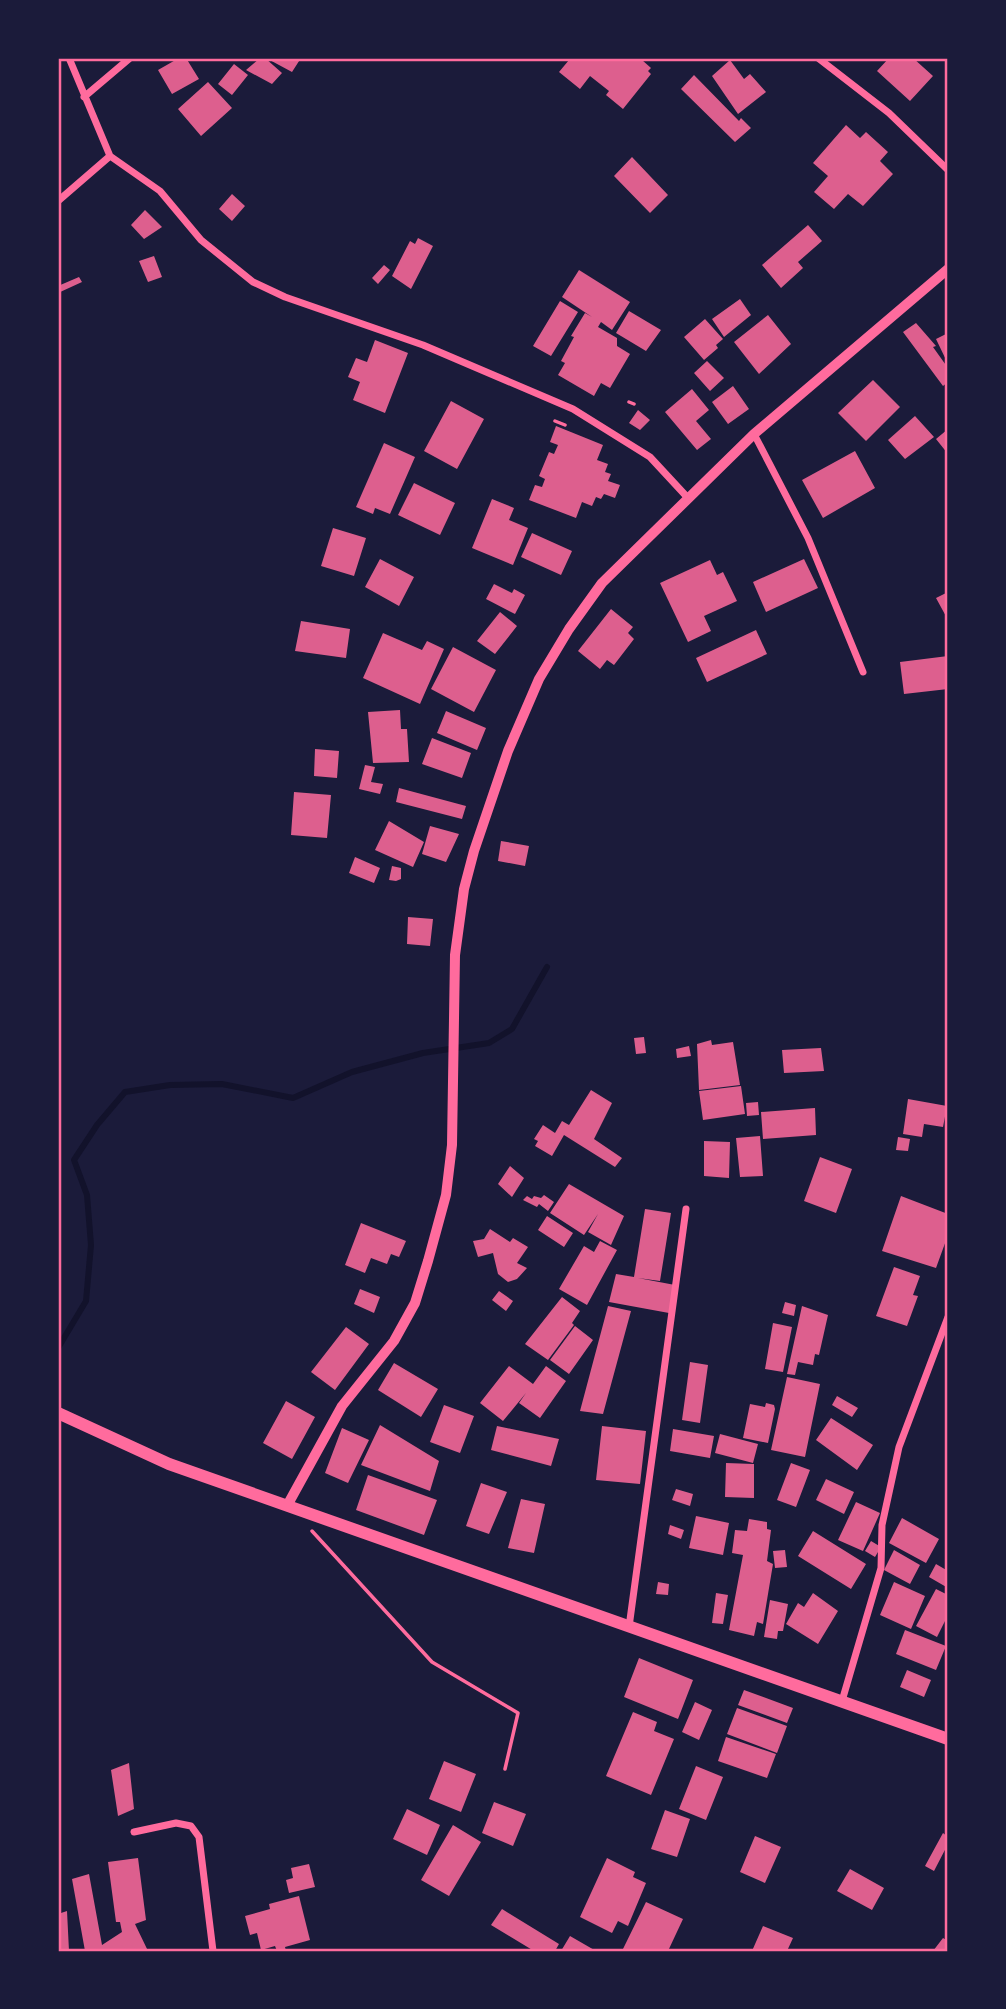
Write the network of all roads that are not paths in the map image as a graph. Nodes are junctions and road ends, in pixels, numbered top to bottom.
1 (69, 58) edge
2 (130, 58) edge
3 (818, 58) edge
4 (84, 97) junction
5 (110, 156) junction
6 (948, 170) edge
7 (58, 201) edge
8 (948, 269) edge
9 (754, 433) junction
10 (688, 498) junction
11 (863, 671) dead end
12 (686, 1209) dead end
13 (948, 1317) edge
14 (58, 1413) edge
15 (288, 1504) junction
16 (629, 1628) junction
17 (842, 1701) junction
18 (948, 1739) edge
19 (134, 1832) dead end
20 (213, 1951) edge

1 - 4 street
2 - 4 street
3 - 6 street
4 - 5 street
5 - 7 street
5 - 10 street
8 - 9 street
9 - 10 street
9 - 11 street
10 - 15 street
12 - 16 street
13 - 17 street
14 - 15 main road
15 - 16 main road
16 - 17 main road
17 - 18 main road
19 - 20 street

